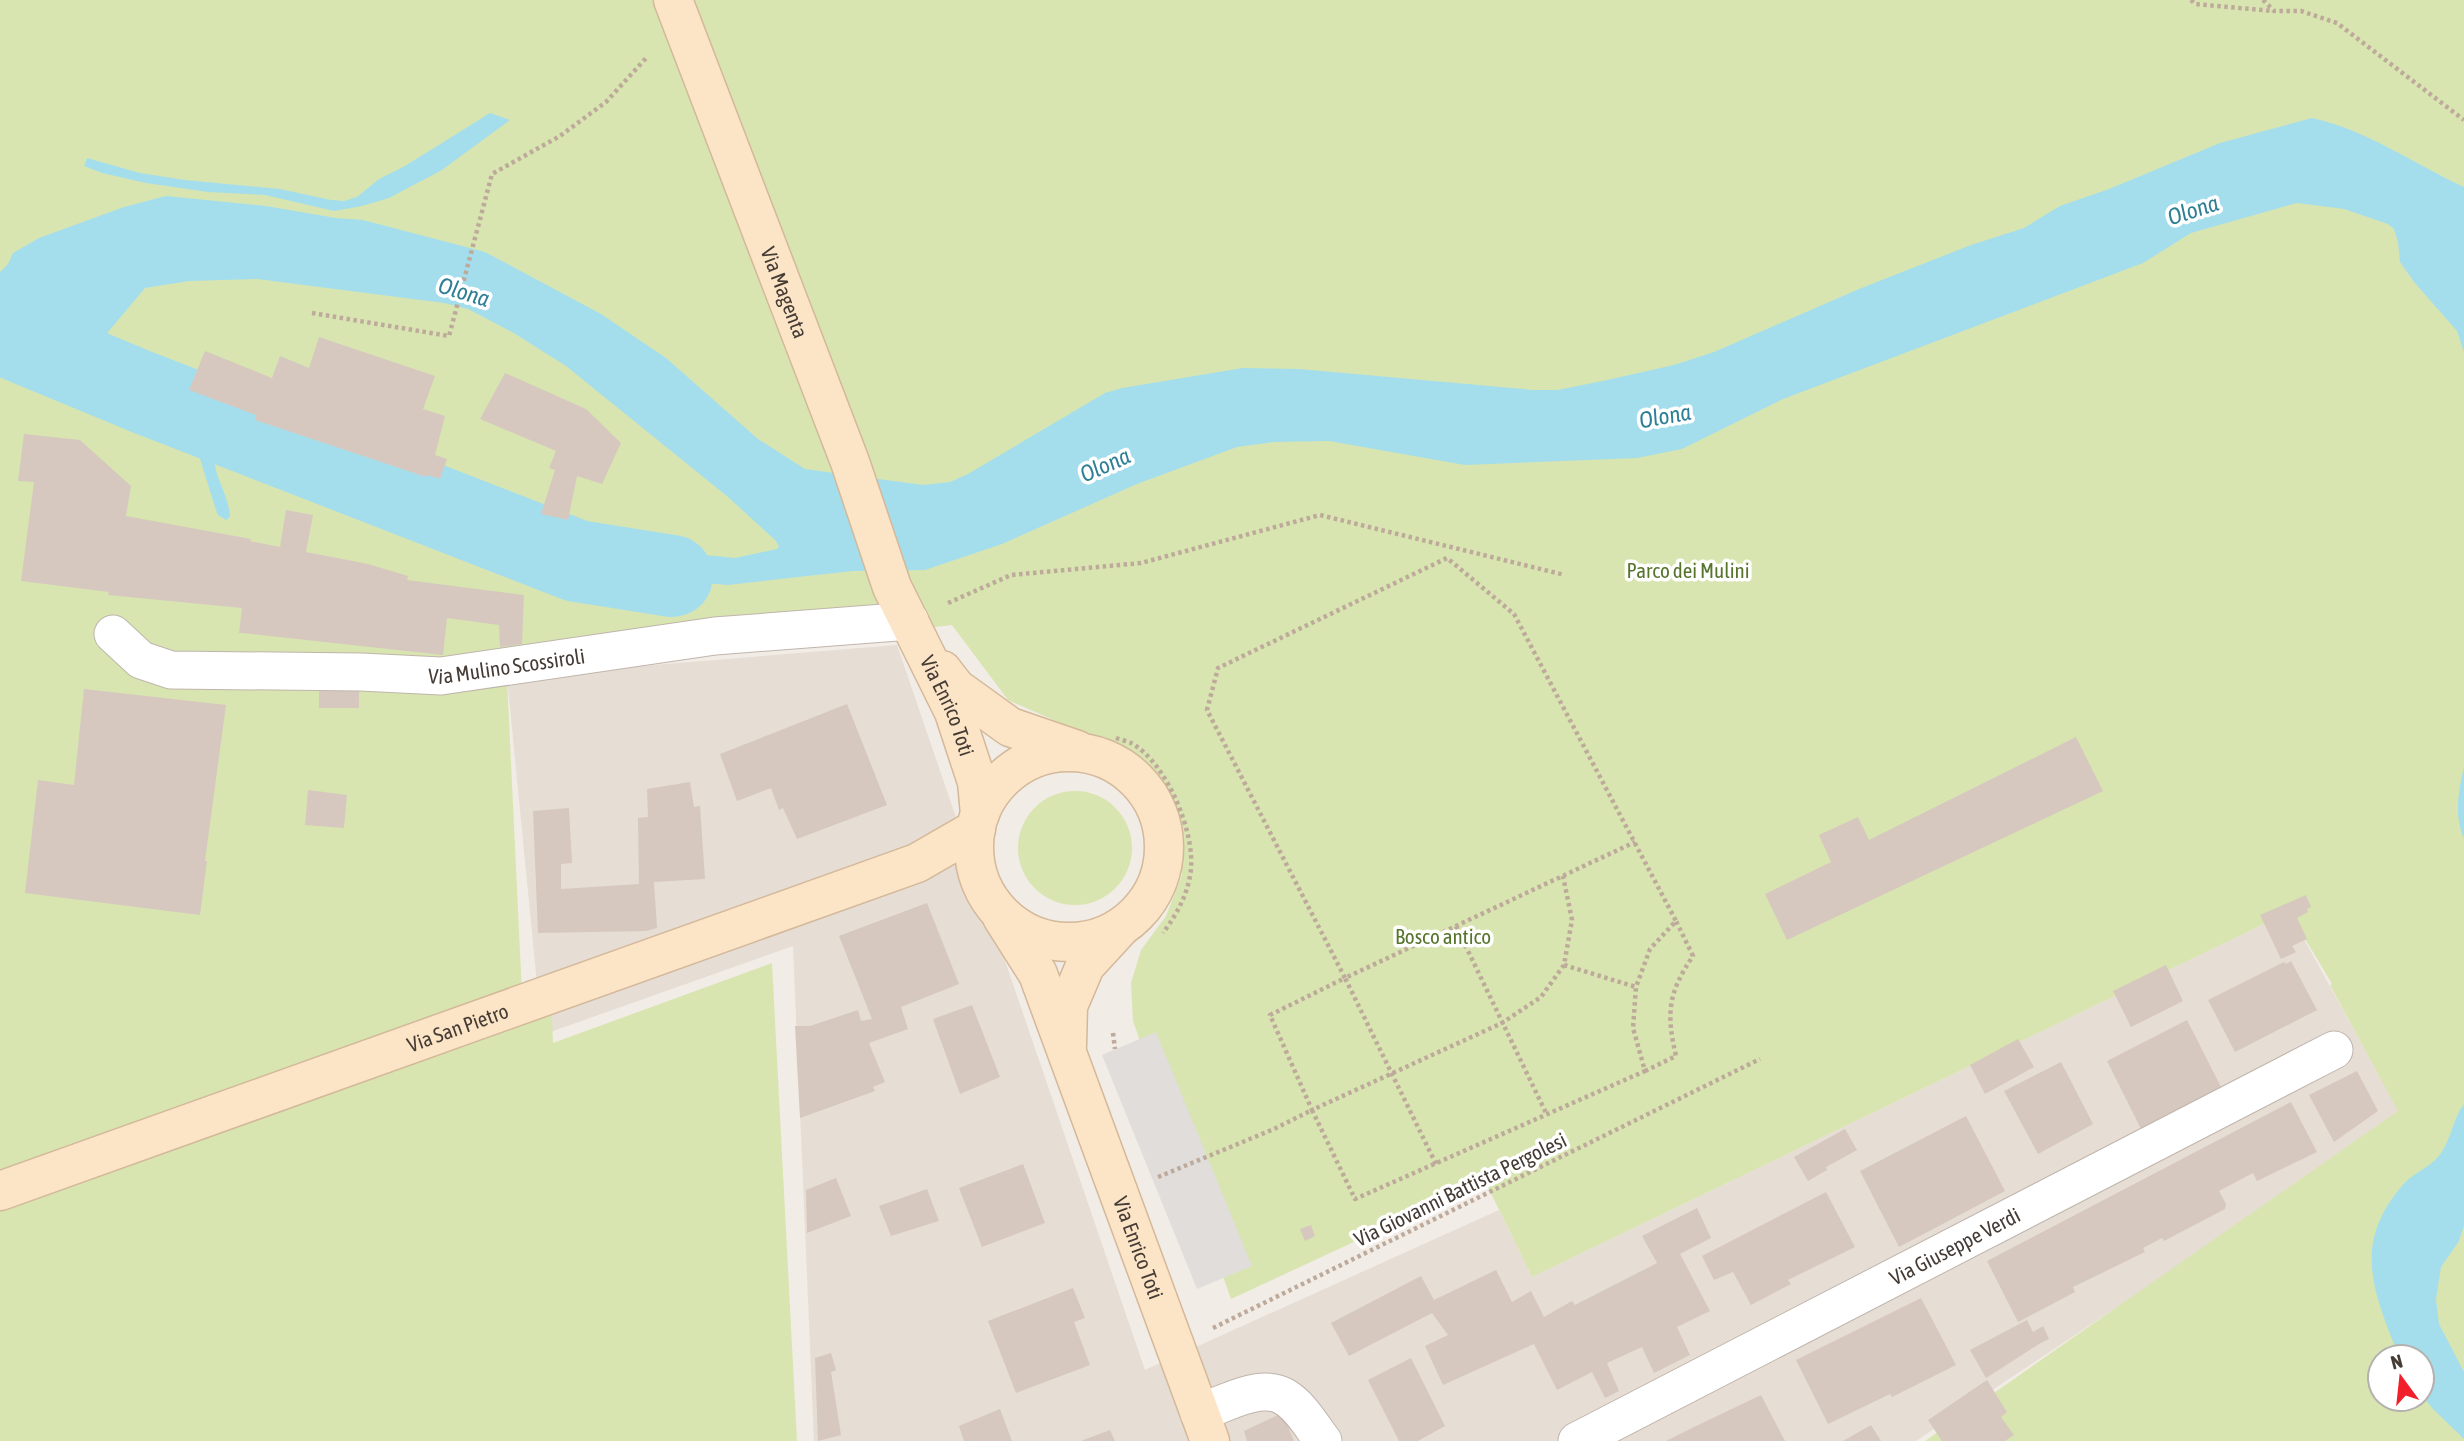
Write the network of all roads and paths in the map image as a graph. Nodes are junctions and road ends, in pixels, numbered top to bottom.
1 (2191, 0) edge
2 (2263, 0) edge
3 (674, 3) edge
4 (2274, 11) junction
5 (2464, 120) edge
6 (312, 313) dead end
7 (1565, 575) dead end
8 (892, 587) joint
9 (915, 631) junction
10 (113, 634) dead end
11 (1097, 744) junction
12 (977, 836) junction
13 (1635, 842) junction
14 (1563, 876) junction
15 (990, 900) junction
16 (1676, 921) junction
17 (1122, 926) junction
18 (1456, 926) junction
19 (1160, 937) dead end
20 (1564, 965) junction
21 (1345, 978) junction
22 (1636, 987) junction
23 (1502, 1023) junction
24 (1111, 1024) dead end
25 (1115, 1049) dead end
26 (2333, 1050) dead end
27 (1066, 1054) junction
28 (1759, 1059) dead end
29 (1645, 1070) junction
30 (1392, 1073) junction
31 (1312, 1110) junction
32 (1547, 1115) junction
33 (1436, 1164) junction
34 (0, 1191) edge
35 (1118, 1193) junction
36 (1175, 1347) junction
37 (1204, 1427) edge
38 (1323, 1441) edge
39 (1577, 1441) edge

1 - 4 path
2 - 4 path
3 - 6 path
3 - 8 street, Via Magenta
4 - 5 path
7 - 9 path
8 - 9 street, Via Enrico Toti
9 - 10 street, Via Mulino Scossiroli
9 - 11 street, Via Enrico Toti
9 - 12 street, Via Enrico Toti
11 - 12 street, Via Enrico Toti
11 - 17 street, Via Enrico Toti
11 - 19 path
12 - 15 street, Via Enrico Toti
12 - 34 street, Via San Pietro
13 - 14 path
13 - 16 path
13 - 21 path
14 - 18 path
14 - 20 path
15 - 17 street, Via Enrico Toti
15 - 27 street, Via Enrico Toti
16 - 22 path
16 - 29 path
17 - 27 street, Via Enrico Toti
18 - 21 path
18 - 23 path
20 - 22 path
20 - 23 path
21 - 30 path
21 - 31 path
22 - 29 path
23 - 30 path
23 - 32 path
24 - 25 path
26 - 39 street, Via Giuseppe Verdi
27 - 35 street, Via Enrico Toti
28 - 36 path, Via Giovanni Battista Pergolesi
29 - 32 path
30 - 31 path
30 - 33 path
31 - 33 path
31 - 35 path
32 - 33 path
35 - 36 street, Via Enrico Toti
36 - 37 street, Via Enrico Toti
37 - 38 street

